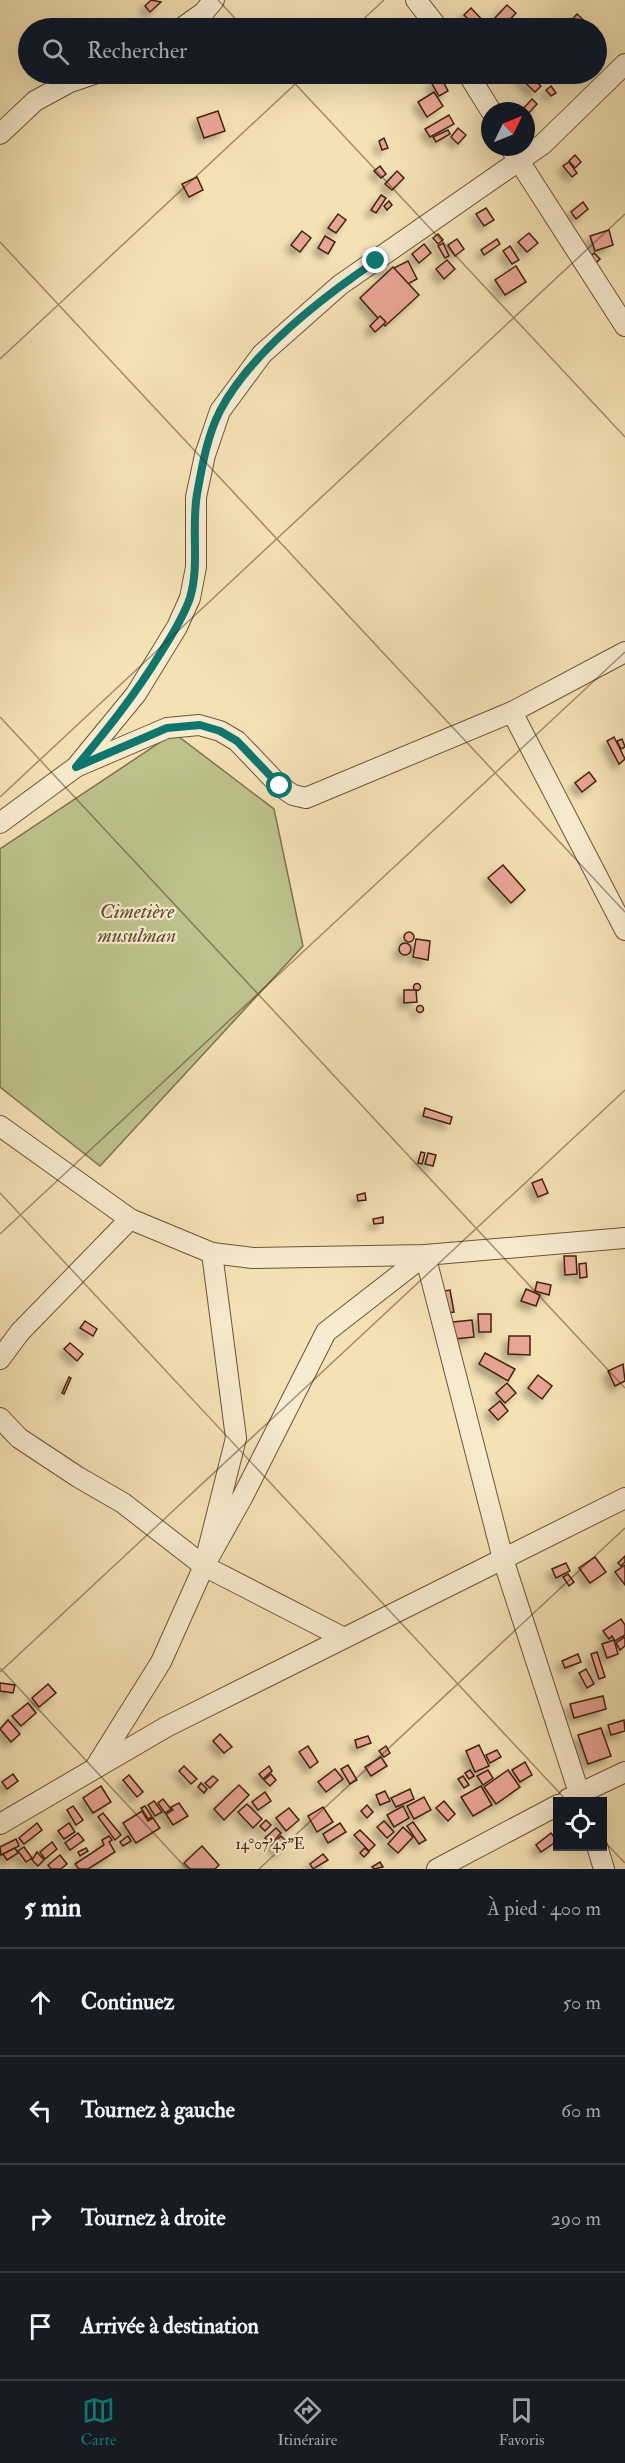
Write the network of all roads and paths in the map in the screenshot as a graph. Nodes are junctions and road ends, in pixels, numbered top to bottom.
1 (214, 0) edge
2 (416, 0) edge
3 (196, 18) edge
4 (430, 18) edge
5 (625, 64) edge
6 (607, 82) edge
7 (66, 84) edge
8 (474, 84) edge
9 (604, 84) edge
10 (485, 102) edge
11 (0, 134) edge
12 (535, 147) edge
13 (511, 156) edge
14 (515, 156) edge
15 (625, 326) edge
16 (625, 651) edge
17 (512, 712) junction
18 (76, 767) junction
19 (0, 823) edge
20 (625, 930) edge
21 (0, 1126) edge
22 (130, 1219) junction
23 (625, 1238) edge
24 (212, 1252) junction
25 (424, 1255) junction
26 (0, 1359) edge
27 (0, 1418) edge
28 (625, 1498) edge
29 (503, 1559) junction
30 (204, 1566) junction
31 (344, 1638) junction
32 (94, 1768) junction
33 (625, 1772) edge
34 (574, 1797) edge
35 (579, 1797) edge
36 (553, 1808) edge
37 (0, 1824) edge
38 (599, 1851) edge
39 (437, 1869) edge
40 (604, 1869) edge

1 - 3 street
2 - 4 street
5 - 6 street
7 - 11 street
8 - 10 street
9 - 12 street
13 - 18 street
14 - 15 street
16 - 17 street
17 - 18 street
17 - 20 street
18 - 19 street
21 - 22 street
22 - 24 street
22 - 26 street
23 - 25 street
24 - 25 street
24 - 30 street
25 - 29 street
25 - 30 street
27 - 30 street
28 - 29 street
29 - 31 street
29 - 34 street
30 - 31 street
30 - 32 street
31 - 32 street
32 - 37 street
33 - 35 street
36 - 39 street
38 - 40 street

